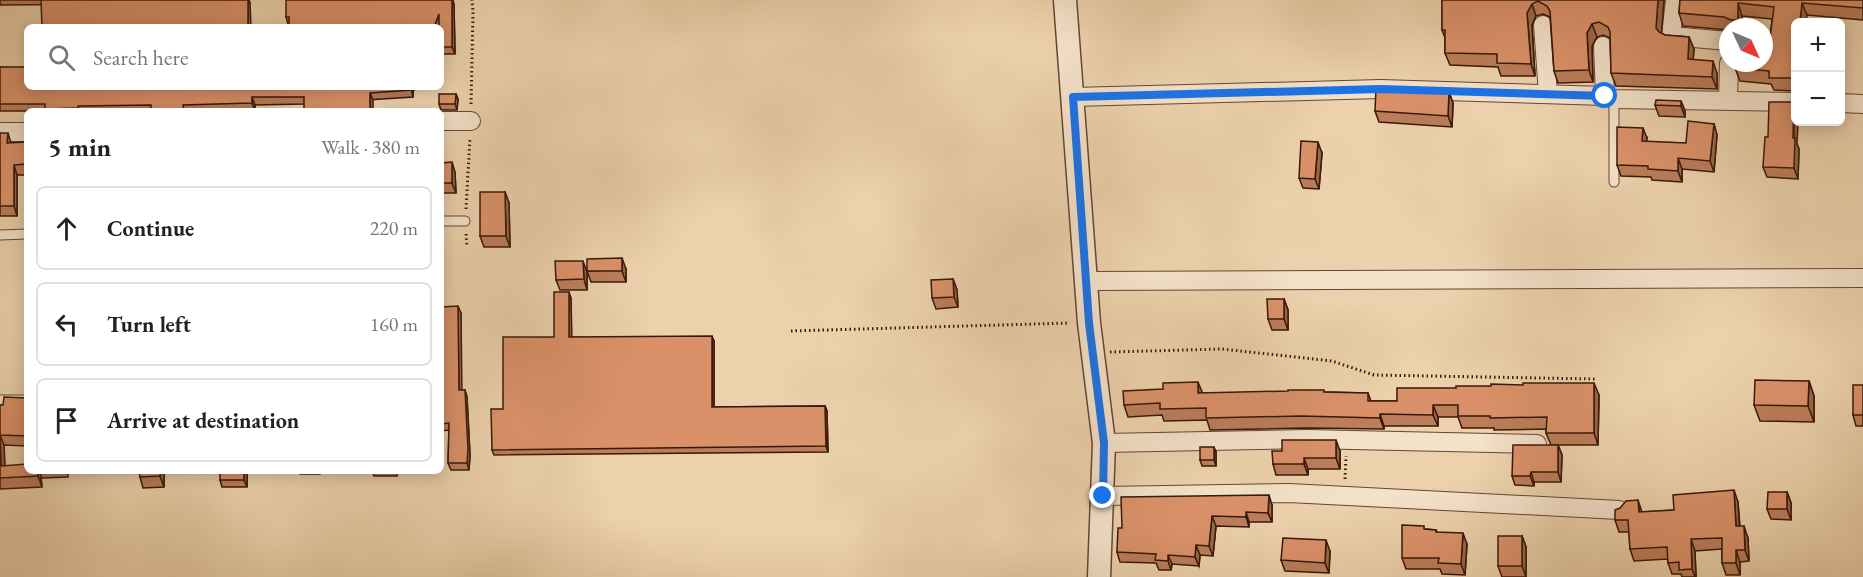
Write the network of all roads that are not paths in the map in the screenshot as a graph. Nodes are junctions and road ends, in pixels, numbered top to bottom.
1 (1065, 0) edge
2 (1675, 0) edge
3 (1543, 25) dead end
4 (1719, 40) edge
5 (1604, 46) dead end
6 (1729, 72) edge
7 (1548, 94) junction
8 (1073, 97) junction
9 (1610, 98) junction
10 (1728, 100) junction
11 (1791, 102) edge
12 (1845, 103) edge
13 (1863, 104) edge
14 (444, 121) edge
15 (471, 121) dead end
16 (0, 132) edge
17 (24, 132) edge
18 (1614, 182) dead end
19 (444, 221) edge
20 (465, 221) dead end
21 (24, 234) edge
22 (0, 235) edge
23 (1863, 278) edge
24 (1087, 281) junction
25 (0, 400) edge
26 (24, 400) edge
27 (1104, 443) junction
28 (1537, 444) edge
29 (1103, 496) junction
30 (1619, 510) edge
31 (1100, 577) edge

1 - 8 street
2 - 4 street
3 - 7 street
5 - 9 street
6 - 10 street
7 - 8 street
7 - 9 street
8 - 24 street
9 - 10 street
9 - 18 lane
10 - 11 street
12 - 13 street
14 - 15 street
16 - 17 street
19 - 20 lane
21 - 22 lane
23 - 24 street
24 - 27 street
25 - 26 lane
27 - 28 street
27 - 29 street
29 - 30 street
29 - 31 street

